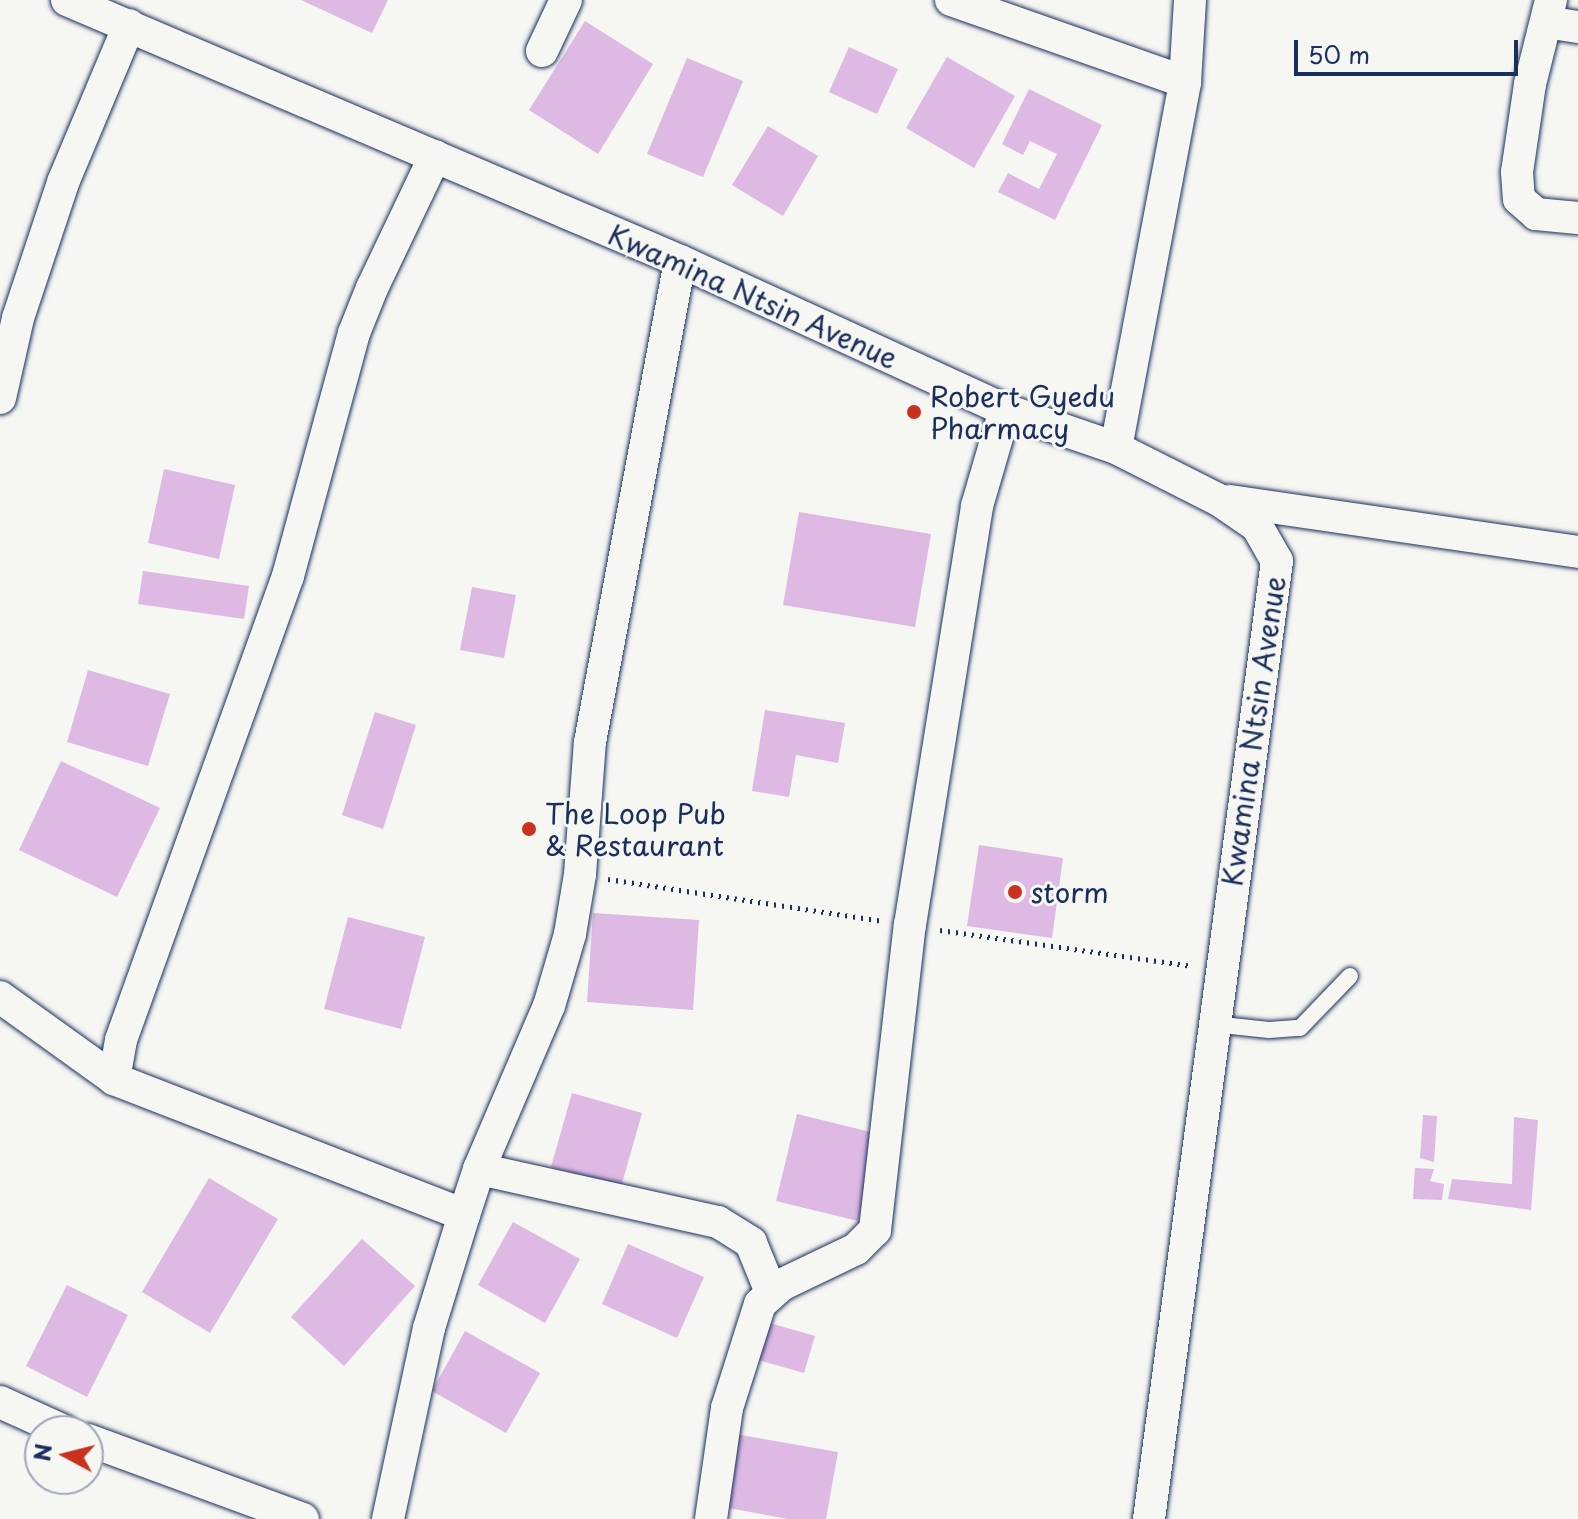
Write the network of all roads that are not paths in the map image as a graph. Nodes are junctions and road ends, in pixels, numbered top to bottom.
1 (67, 0) edge
2 (566, 0) edge
3 (951, 0) edge
4 (1190, 0) edge
5 (1548, 11) edge
6 (129, 25) junction
7 (1578, 27) edge
8 (542, 51) dead end
9 (1185, 82) junction
10 (435, 156) junction
11 (1578, 218) edge
12 (680, 261) junction
13 (6, 347) edge
14 (0, 398) edge
15 (1005, 410) junction
16 (1116, 448) junction
17 (1219, 500) junction
18 (1578, 552) edge
19 (1350, 976) dead end
20 (0, 997) edge
21 (1213, 1024) junction
22 (114, 1079) junction
23 (479, 1169) junction
24 (464, 1215) junction
25 (771, 1292) junction
26 (0, 1402) edge
27 (29, 1415) edge
28 (104, 1446) edge
29 (303, 1519) edge
30 (388, 1519) edge
31 (711, 1519) edge
32 (1149, 1519) edge

1 - 6 street, Kwamina Ntsin Avenue
2 - 8 street
3 - 9 street
4 - 9 street
5 - 7 street
5 - 11 street
6 - 10 street, Kwamina Ntsin Avenue
6 - 13 street
9 - 16 street
10 - 12 street, Kwamina Ntsin Avenue
10 - 22 street
12 - 15 street, Kwamina Ntsin Avenue
12 - 23 street
13 - 14 street
15 - 16 street, Kwamina Ntsin Avenue
15 - 25 street
16 - 17 street, Kwamina Ntsin Avenue
17 - 18 street
17 - 21 street, Kwamina Ntsin Avenue
19 - 21 lane
20 - 22 street
21 - 32 street, Kwamina Ntsin Avenue
22 - 24 street
23 - 24 street
23 - 25 street
24 - 30 street
25 - 31 street
26 - 27 street
28 - 29 street

